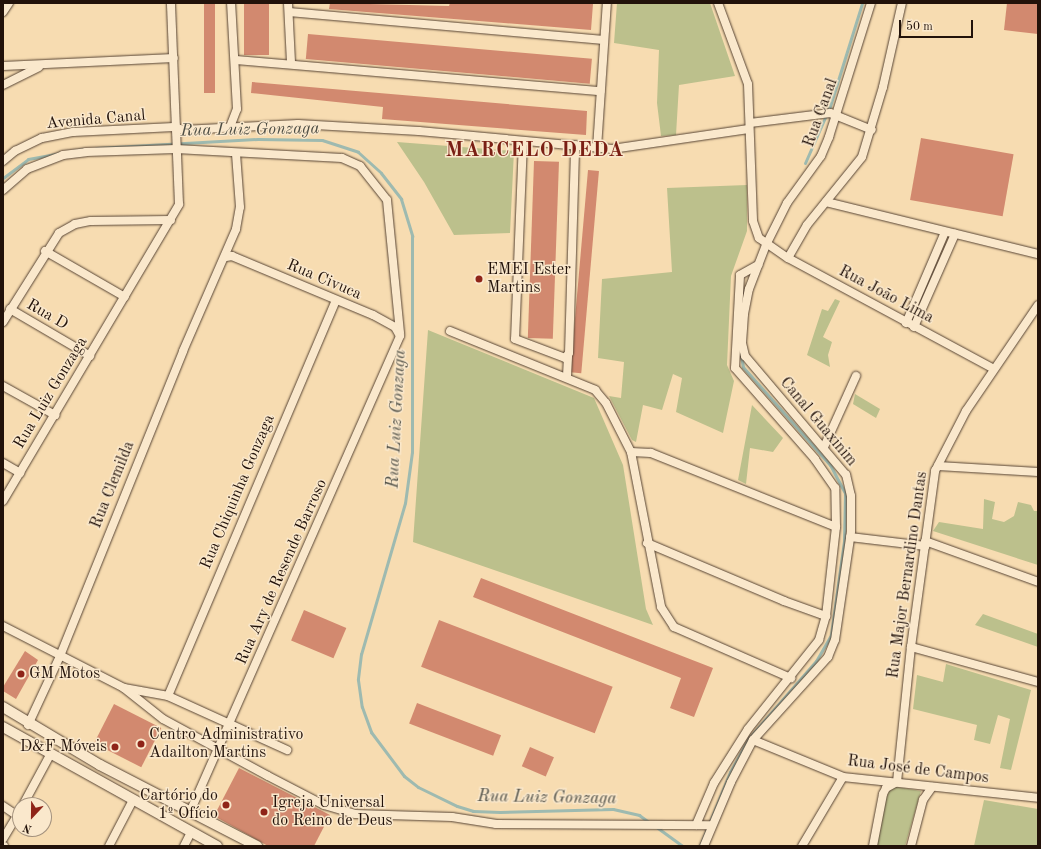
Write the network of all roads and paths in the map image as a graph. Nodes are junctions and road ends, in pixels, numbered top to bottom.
1 (9, 3) edge
2 (171, 3) edge
3 (232, 3) edge
4 (288, 3) edge
5 (608, 3) edge
6 (718, 3) edge
7 (871, 3) edge
8 (902, 3) edge
9 (3, 12) edge
10 (289, 12) junction
11 (604, 40) junction
12 (174, 58) junction
13 (236, 60) junction
14 (291, 63) junction
15 (3, 66) edge
16 (41, 66) junction
17 (3, 85) edge
18 (601, 91) junction
19 (832, 114) junction
20 (749, 126) junction
21 (230, 127) junction
22 (175, 130) junction
23 (872, 130) junction
24 (523, 141) junction
25 (575, 145) junction
26 (176, 147) junction
27 (597, 148) junction
28 (236, 154) junction
29 (3, 161) edge
30 (3, 190) edge
31 (826, 202) junction
32 (171, 220) junction
33 (945, 232) junction
34 (955, 234) junction
35 (766, 245) junction
36 (45, 251) junction
37 (1038, 254) edge
38 (226, 257) junction
39 (788, 258) junction
40 (758, 265) junction
41 (124, 297) junction
42 (336, 300) junction
43 (1038, 305) edge
44 (10, 309) junction
45 (3, 322) edge
46 (906, 323) junction
47 (914, 327) junction
48 (450, 331) dead end
49 (399, 339) junction
50 (516, 339) junction
51 (512, 354) junction
52 (90, 356) junction
53 (568, 356) junction
54 (994, 368) junction
55 (567, 376) junction
56 (856, 376) dead end
57 (3, 386) edge
58 (55, 415) junction
59 (824, 447) junction
60 (631, 452) junction
61 (3, 463) edge
62 (938, 466) junction
63 (1038, 472) edge
64 (20, 473) junction
65 (3, 501) edge
66 (836, 527) junction
67 (850, 537) junction
68 (647, 543) junction
69 (925, 544) junction
70 (1038, 582) edge
71 (826, 616) junction
72 (3, 626) edge
73 (911, 647) junction
74 (60, 656) junction
75 (791, 678) junction
76 (1038, 682) edge
77 (124, 688) junction
78 (168, 696) junction
79 (3, 707) edge
80 (28, 724) junction
81 (230, 724) junction
82 (3, 727) edge
83 (753, 740) junction
84 (220, 748) junction
85 (287, 750) dead end
86 (50, 755) junction
87 (843, 777) junction
88 (897, 782) junction
89 (932, 787) junction
90 (27, 797) edge
91 (1038, 798) edge
92 (133, 800) junction
93 (190, 812) junction
94 (12, 824) edge
95 (696, 825) junction
96 (712, 825) junction
97 (191, 832) junction
98 (3, 839) edge
99 (109, 846) edge
100 (184, 846) edge
101 (217, 846) edge
102 (257, 846) edge
103 (704, 846) edge
104 (802, 846) edge
105 (873, 846) edge
106 (911, 846) edge

1 - 9 street
2 - 12 street, Rua Luiz Gonzaga
3 - 13 street
4 - 10 street
5 - 11 street
6 - 20 street
7 - 19 street, Rua Canal
8 - 23 street
10 - 11 street
10 - 14 street
11 - 18 street
12 - 16 street
12 - 22 street, Rua Luiz Gonzaga
13 - 14 street
13 - 21 street
14 - 18 street
15 - 16 street
16 - 17 street
18 - 27 street
19 - 20 street, Avenida Canal
19 - 23 street
19 - 35 street, Rua Canal
20 - 27 street, Avenida Canal
20 - 35 street
21 - 22 street, Avenida Canal
21 - 24 street, Avenida Canal
22 - 26 street, Rua Luiz Gonzaga
22 - 29 street, Avenida Canal
23 - 31 street
24 - 25 street, Avenida Canal
24 - 50 street
25 - 27 street, Avenida Canal
25 - 53 street
26 - 28 street, Avenida Canal
26 - 30 street, Avenida Canal
26 - 32 street, Rua Luiz Gonzaga
28 - 38 street, Rua Clemilda
28 - 49 street, Avenida Canal
31 - 33 street
31 - 39 street
32 - 36 street
32 - 41 street, Rua Luiz Gonzaga
33 - 34 street
33 - 46 street
34 - 37 street
34 - 47 street
35 - 39 street, Rua João Lima
35 - 40 street, Canal Guaxinim
36 - 41 street
36 - 44 street
38 - 42 street, Rua Civuca
38 - 74 street, Rua Clemilda
39 - 46 street, Rua João Lima
40 - 59 street, Canal Guaxinim
40 - 66 street
41 - 52 street, Rua Luiz Gonzaga
42 - 49 street, Rua Civuca
42 - 78 street, Rua Chiquinha Gonzaga
43 - 54 street, Rua Major Bernardino Dantas
44 - 45 street
44 - 52 street, Rua D
46 - 47 street, Rua João Lima
47 - 54 street, Rua João Lima
48 - 51 street
49 - 81 street, Rua Ary de Resende Barroso
50 - 51 street
50 - 53 street
51 - 55 street
52 - 58 street, Rua Luiz Gonzaga
53 - 55 street
54 - 62 street, Rua Major Bernardino Dantas
55 - 60 street
56 - 59 street
57 - 58 street
58 - 64 street, Rua Luiz Gonzaga
59 - 67 street, Canal Guaxinim
60 - 66 street
60 - 68 street
61 - 64 street
62 - 63 street
62 - 69 street, Rua Major Bernardino Dantas
64 - 65 street, Rua Luiz Gonzaga
66 - 71 street
67 - 69 street
67 - 83 street, Canal Guaxinim
68 - 71 street
68 - 75 street
69 - 70 street
69 - 73 street, Rua Major Bernardino Dantas
71 - 75 street
72 - 74 street
73 - 76 street
73 - 88 street, Rua Major Bernardino Dantas
74 - 77 street
74 - 80 street, Rua Clemilda
75 - 95 street
77 - 78 street
77 - 84 street
78 - 81 street
79 - 80 street
80 - 93 street
81 - 84 street, Rua Ary de Resende Barroso
81 - 85 street
82 - 86 street
83 - 87 street, Rua José de Campos
83 - 96 street, Canal Guaxinim
84 - 93 street, Rua Ary de Resende Barroso
84 - 95 street
86 - 90 street
86 - 92 street
87 - 88 street, Rua José de Campos
87 - 104 street
88 - 89 street, Rua José de Campos
88 - 105 street
89 - 91 street, Rua José de Campos
89 - 106 street
92 - 97 street
92 - 99 street
93 - 102 street
94 - 98 street
95 - 96 street
96 - 103 street, Canal Guaxinim
97 - 100 street
97 - 101 street

